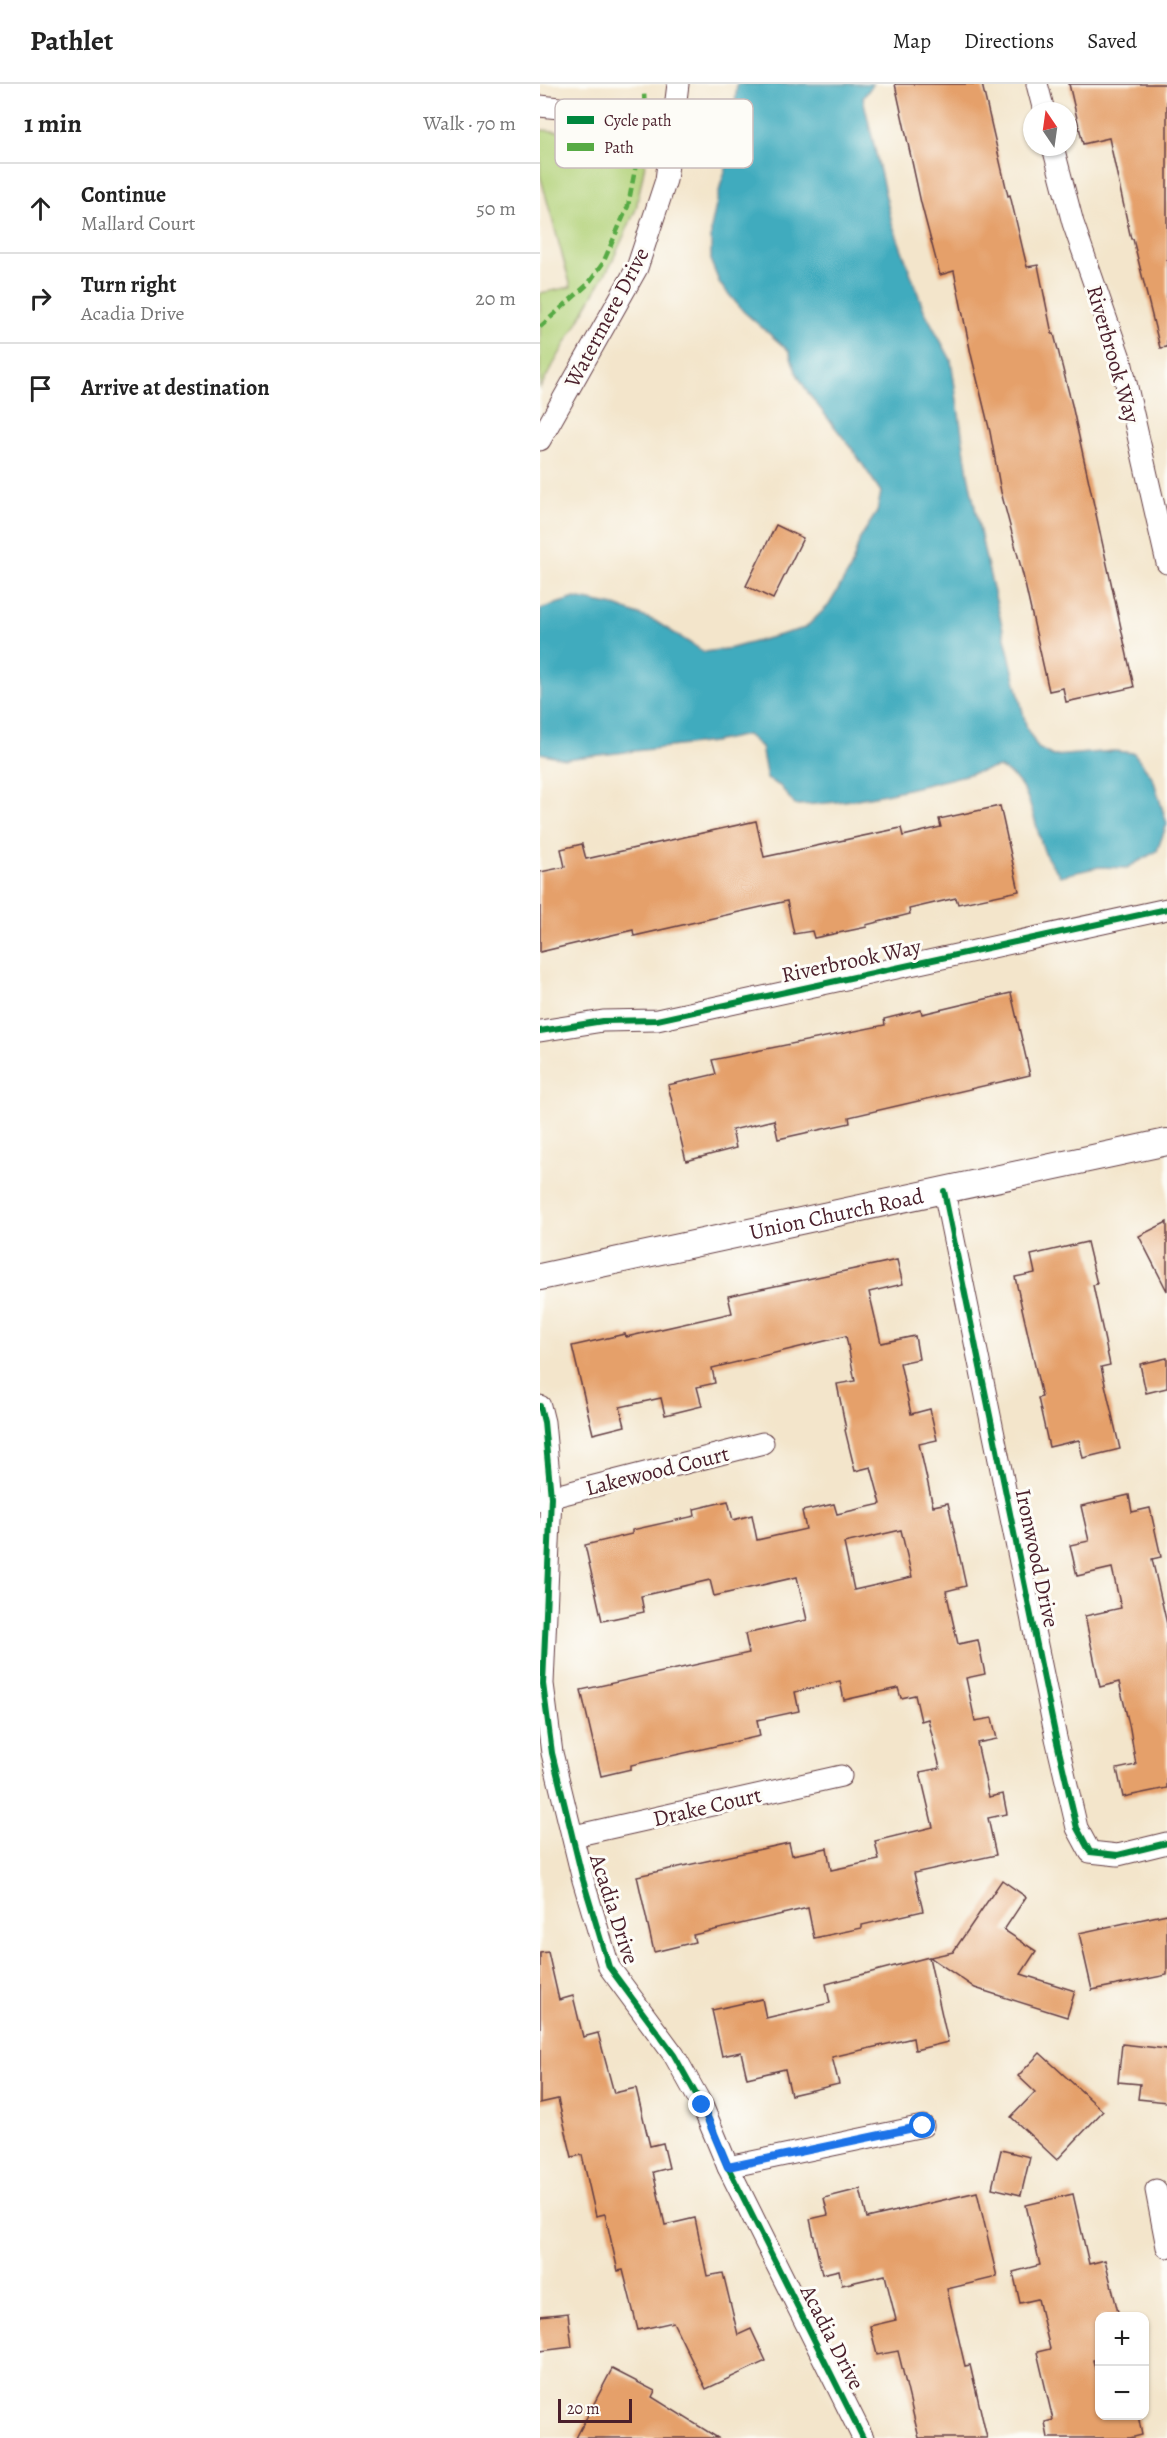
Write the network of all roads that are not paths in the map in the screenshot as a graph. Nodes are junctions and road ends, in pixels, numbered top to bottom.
1 (678, 84) edge
2 (1037, 84) edge
3 (676, 99) edge
4 (1042, 102) edge
5 (540, 106) edge
6 (555, 108) edge
7 (1055, 156) edge
8 (668, 168) edge
9 (540, 440) edge
10 (1167, 563) edge
11 (1167, 909) edge
12 (540, 1031) edge
13 (1167, 1142) edge
14 (944, 1191) junction
15 (540, 1277) edge
16 (540, 1406) edge
17 (763, 1443) dead end
18 (545, 1498) edge
19 (841, 1776) dead end
20 (574, 1836) junction
21 (1167, 1843) edge
22 (923, 2126) dead end
23 (728, 2167) junction
24 (1156, 2190) dead end
25 (1167, 2247) edge
26 (863, 2438) edge

1 - 3 street, Watermere Drive
2 - 4 street
5 - 6 street
7 - 10 street, Riverbrook Way
8 - 9 street, Watermere Drive
11 - 12 street, Riverbrook Way
13 - 14 street, Union Church Road
14 - 15 street, Union Church Road
14 - 21 street, Ironwood Drive
16 - 18 street, Acadia Drive
17 - 18 street, Lakewood Court
18 - 20 street, Acadia Drive
19 - 20 street, Drake Court
20 - 23 street, Acadia Drive
22 - 23 street
23 - 26 street, Acadia Drive
24 - 25 street

